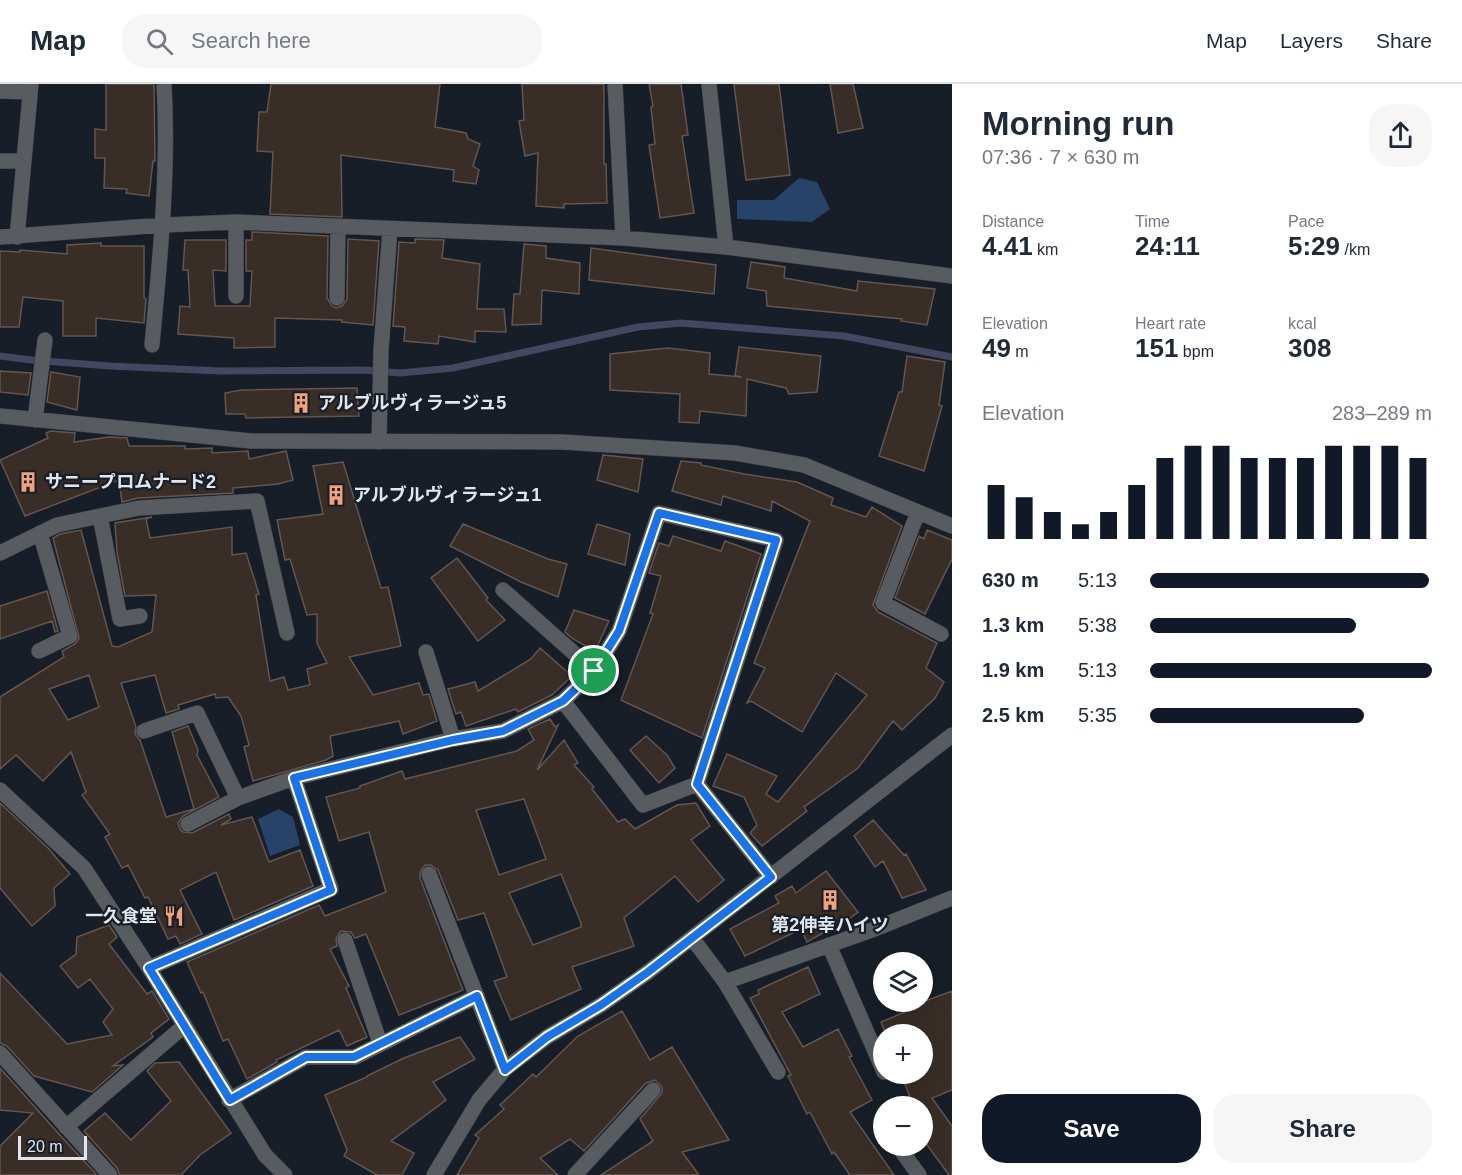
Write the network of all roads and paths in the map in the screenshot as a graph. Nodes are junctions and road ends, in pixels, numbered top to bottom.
1 (164, 84) edge
2 (615, 84) edge
3 (709, 84) edge
4 (31, 88) edge
5 (0, 92) edge
6 (0, 161) edge
7 (24, 161) junction
8 (236, 222) junction
9 (164, 225) junction
10 (338, 227) junction
11 (390, 229) junction
12 (0, 237) edge
13 (16, 237) junction
14 (623, 238) junction
15 (726, 247) junction
16 (952, 276) edge
17 (236, 296) dead end
18 (337, 298) dead end
19 (45, 340) dead end
20 (152, 345) dead end
21 (0, 417) edge
22 (35, 420) junction
23 (379, 442) junction
24 (918, 512) junction
25 (100, 516) junction
26 (952, 526) edge
27 (40, 533) junction
28 (0, 553) edge
29 (503, 590) dead end
30 (140, 616) dead end
31 (287, 633) dead end
32 (941, 634) dead end
33 (39, 651) dead end
34 (426, 652) dead end
35 (594, 671) junction
36 (563, 701) junction
37 (144, 731) dead end
38 (952, 735) edge
39 (453, 740) junction
40 (294, 778) junction
41 (697, 784) junction
42 (0, 790) edge
43 (238, 798) junction
44 (188, 824) dead end
45 (429, 874) dead end
46 (771, 877) junction
47 (952, 898) edge
48 (692, 938) junction
49 (345, 940) dead end
50 (829, 945) junction
51 (149, 968) junction
52 (725, 982) junction
53 (477, 996) junction
54 (184, 1026) junction
55 (380, 1043) junction
56 (873, 1048) edge
57 (0, 1053) edge
58 (505, 1070) junction
59 (778, 1072) dead end
60 (653, 1090) dead end
61 (230, 1100) junction
62 (66, 1127) junction
63 (905, 1156) edge
64 (110, 1175) edge
65 (285, 1175) edge
66 (434, 1175) edge
67 (575, 1175) edge
68 (919, 1175) edge

1 - 9 street
2 - 14 street
3 - 15 street
4 - 5 street
4 - 7 street
6 - 7 street
7 - 13 street
8 - 9 street
8 - 10 street
8 - 17 street
9 - 13 street
9 - 20 street
10 - 11 street
10 - 18 street
11 - 14 street
11 - 23 street
12 - 13 street
14 - 15 street
15 - 16 street
19 - 22 street
21 - 22 street
22 - 23 street
23 - 24 street
24 - 26 street
24 - 32 street
25 - 27 street
25 - 30 street
25 - 31 street
27 - 28 street
27 - 33 street
29 - 35 street
34 - 39 street
35 - 36 street
35 - 41 street
36 - 39 street
36 - 41 street
37 - 43 street
38 - 46 street
39 - 40 street
40 - 43 street
40 - 51 street
41 - 46 street
42 - 51 street
43 - 44 street
45 - 53 street
46 - 48 street
47 - 50 street
48 - 52 street
48 - 58 street
49 - 55 street
50 - 52 street
50 - 56 street
51 - 54 street
52 - 59 street
53 - 55 street
53 - 58 street
54 - 61 street
54 - 62 street
55 - 61 street
57 - 62 street
58 - 66 street
60 - 67 street
61 - 65 street
62 - 64 street
63 - 68 street

